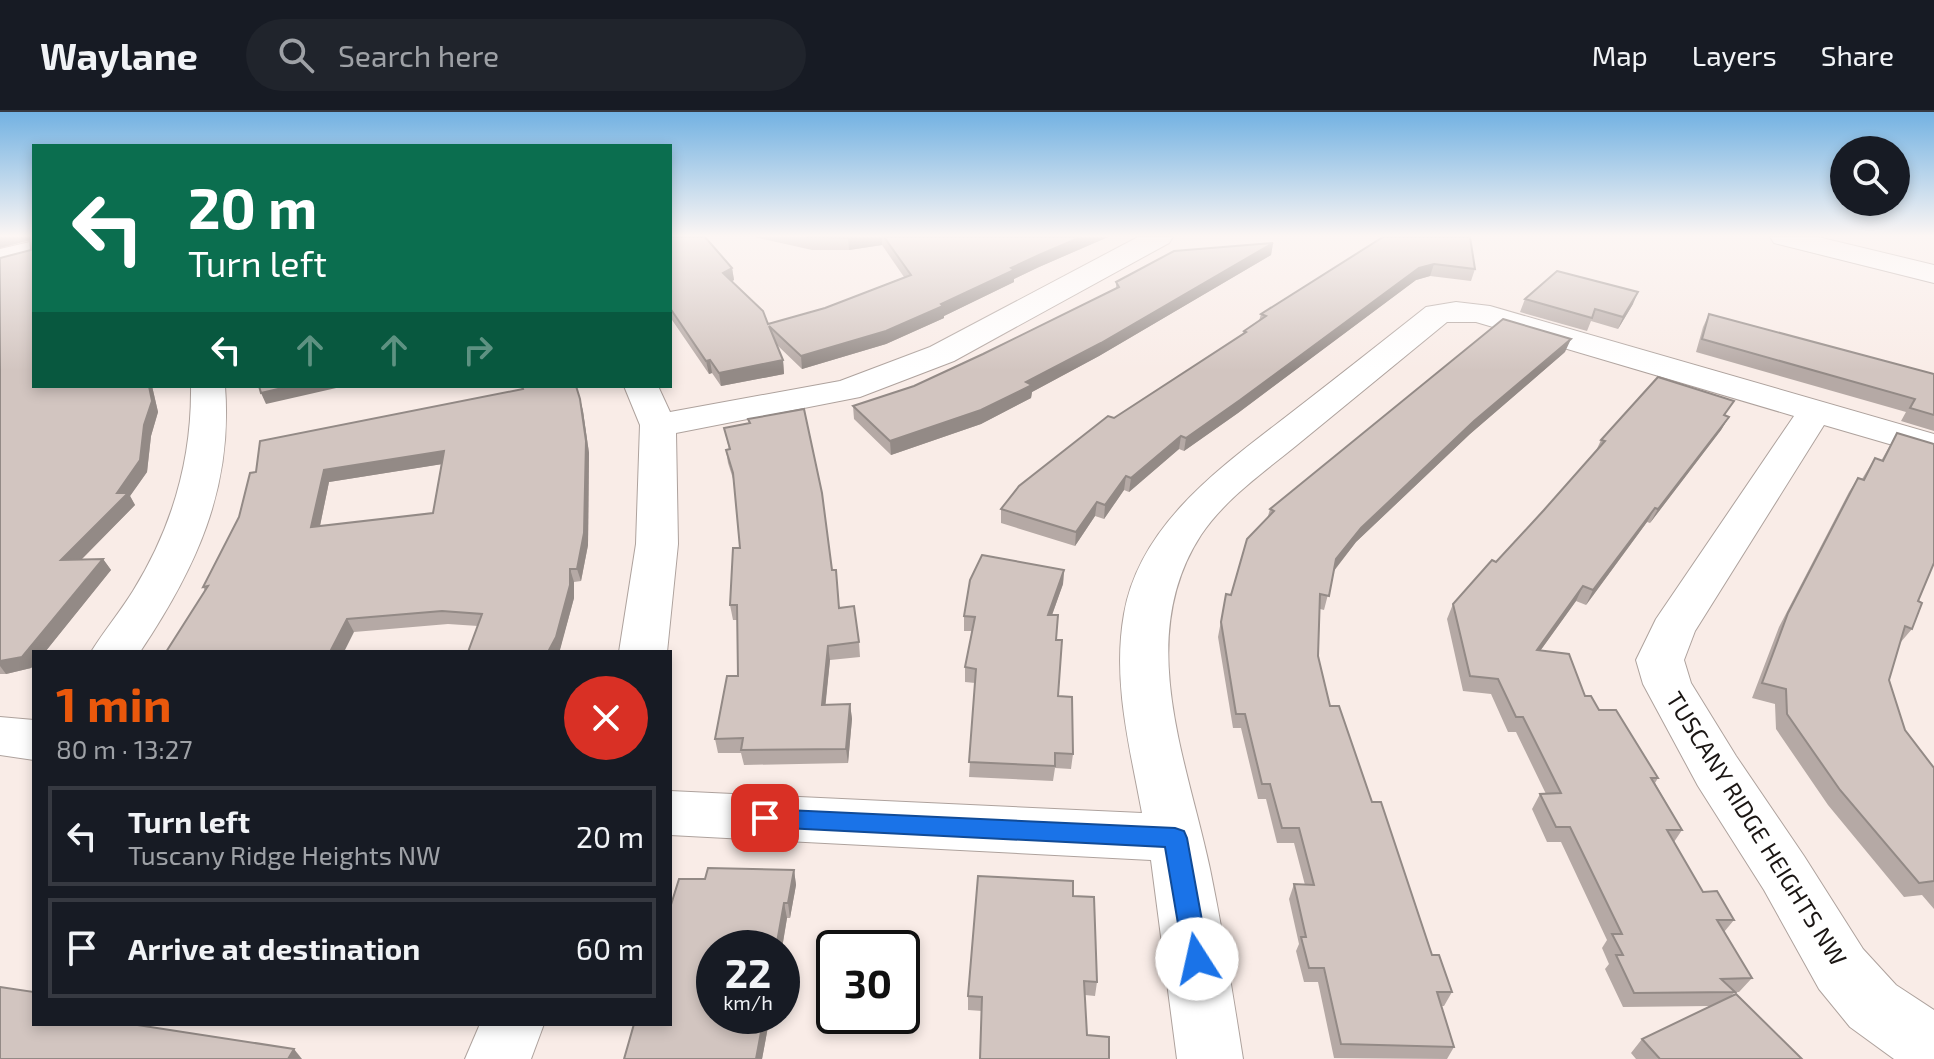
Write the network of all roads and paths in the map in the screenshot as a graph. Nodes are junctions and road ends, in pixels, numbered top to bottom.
1 (1077, 281) edge
2 (208, 388) edge
3 (642, 388) edge
4 (1815, 412) junction
5 (658, 425) junction
6 (1934, 446) edge
7 (116, 650) edge
8 (643, 650) edge
9 (0, 736) edge
10 (32, 740) edge
11 (672, 813) edge
12 (1175, 838) junction
13 (511, 1026) edge
14 (1934, 1048) edge
15 (498, 1059) edge
16 (1210, 1059) edge

1 - 5 street
2 - 7 street
3 - 5 street
4 - 6 street
4 - 12 street
4 - 14 street, TUSCANY RIDGE HEIGHTS NW
5 - 8 street
9 - 10 street
11 - 12 street
12 - 16 street
13 - 15 street

